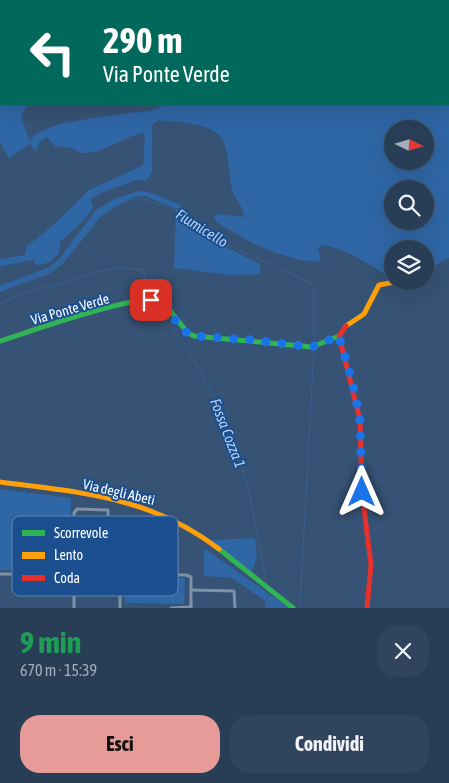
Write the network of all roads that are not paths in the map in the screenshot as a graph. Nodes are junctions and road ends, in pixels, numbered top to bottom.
1 (384, 284) edge
2 (339, 336) junction
3 (0, 341) edge
4 (0, 482) edge
5 (74, 516) edge
6 (108, 516) edge
7 (164, 516) edge
8 (178, 524) edge
9 (178, 575) edge
10 (191, 590) junction
11 (171, 608) edge
12 (191, 608) edge
13 (234, 608) edge
14 (293, 608) edge
15 (367, 608) edge

1 - 2 street, Via Ponte Verde
2 - 3 street, Via Ponte Verde
2 - 15 street
4 - 7 street, Via degli Abeti
5 - 6 street
8 - 14 street, Via degli Abeti
9 - 10 street
10 - 12 street
10 - 13 street
11 - 12 street

